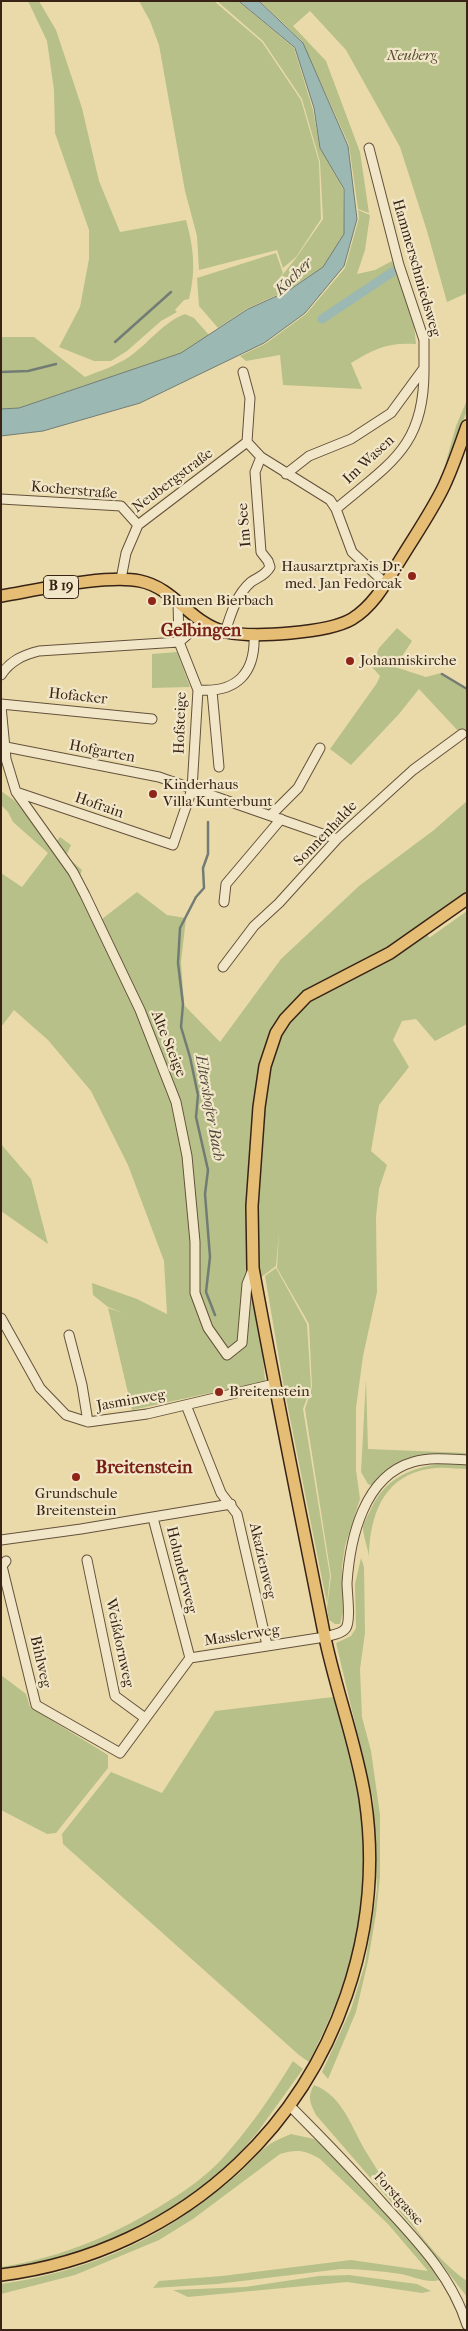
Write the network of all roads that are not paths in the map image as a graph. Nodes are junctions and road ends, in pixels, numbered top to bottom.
1 (369, 148) dead end
2 (424, 368) junction
3 (243, 372) dead end
4 (467, 426) edge
5 (247, 442) junction
6 (261, 457) junction
7 (286, 474) junction
8 (1, 499) edge
9 (336, 510) junction
10 (138, 525) junction
11 (121, 579) junction
12 (386, 584) junction
13 (1, 596) edge
14 (178, 602) junction
15 (202, 622) junction
16 (225, 632) junction
17 (254, 634) junction
18 (178, 642) junction
19 (1, 675) edge
20 (198, 690) junction
21 (212, 691) junction
22 (1, 705) edge
23 (152, 719) dead end
24 (462, 734) dead end
25 (6, 747) junction
26 (320, 748) dead end
27 (219, 767) dead end
28 (192, 789) junction
29 (16, 792) junction
30 (271, 815) junction
31 (281, 819) junction
32 (337, 839) junction
33 (173, 845) joint
34 (467, 899) edge
35 (224, 902) dead end
36 (223, 967) dead end
37 (253, 1268) junction
38 (1, 1318) edge
39 (4, 1330) edge
40 (69, 1335) dead end
41 (274, 1384) junction
42 (186, 1405) junction
43 (88, 1422) junction
44 (467, 1460) edge
45 (231, 1504) junction
46 (154, 1518) junction
47 (1, 1540) edge
48 (87, 1560) dead end
49 (6, 1561) dead end
50 (325, 1637) junction
51 (267, 1645) junction
52 (190, 1658) junction
53 (145, 1718) junction
54 (120, 1753) joint
55 (290, 2106) junction
56 (1, 2275) edge
57 (467, 2325) edge

1 - 2 street, Hammerschmiedsweg
2 - 7 street
2 - 9 street, Im Wasen
3 - 5 street
4 - 12 main road, B 19
5 - 6 street
5 - 10 street, Neubergstraße
6 - 7 street
6 - 16 street, Im See
7 - 9 street
8 - 10 street, Kocherstraße
9 - 12 street
10 - 11 street, Neubergstraße
11 - 13 main road, B 19
11 - 14 main road, B 19
12 - 17 main road, B 19
14 - 15 main road, B 19
14 - 18 street, Hofsteige
15 - 16 main road, B 19
15 - 18 street
16 - 17 main road, B 19
17 - 21 street
18 - 19 street
18 - 20 street, Hofsteige
20 - 21 street
20 - 28 street, Hofsteige
21 - 27 street
22 - 23 street, Hofacker
22 - 25 street
24 - 32 street, Sonnenhalde
25 - 28 street, Hofgarten
25 - 29 street
26 - 30 street
28 - 30 street, Hofgarten
28 - 33 street, Hofsteige
29 - 33 street, Hofrain
29 - 37 street, Alte Steige
30 - 31 street, Hofgarten
31 - 32 street, Hofgarten
31 - 35 street
32 - 36 street, Sonnenhalde
34 - 37 main road
37 - 41 main road
38 - 39 street, Jasminweg
39 - 43 street, Jasminweg
40 - 43 street
41 - 42 street, Jasminweg
41 - 50 main road
42 - 43 street, Jasminweg
42 - 45 street, Akazienweg
44 - 50 street, Masslerweg
45 - 46 street
45 - 51 street, Akazienweg
46 - 47 street
46 - 52 street, Holunderweg
48 - 53 street, Weißdornweg
49 - 54 street, Bihlweg
50 - 51 street, Masslerweg
50 - 55 main road
51 - 52 street, Masslerweg
52 - 53 street, Masslerweg
53 - 54 street, Masslerweg
55 - 56 main road
55 - 57 street, Forstgasse

